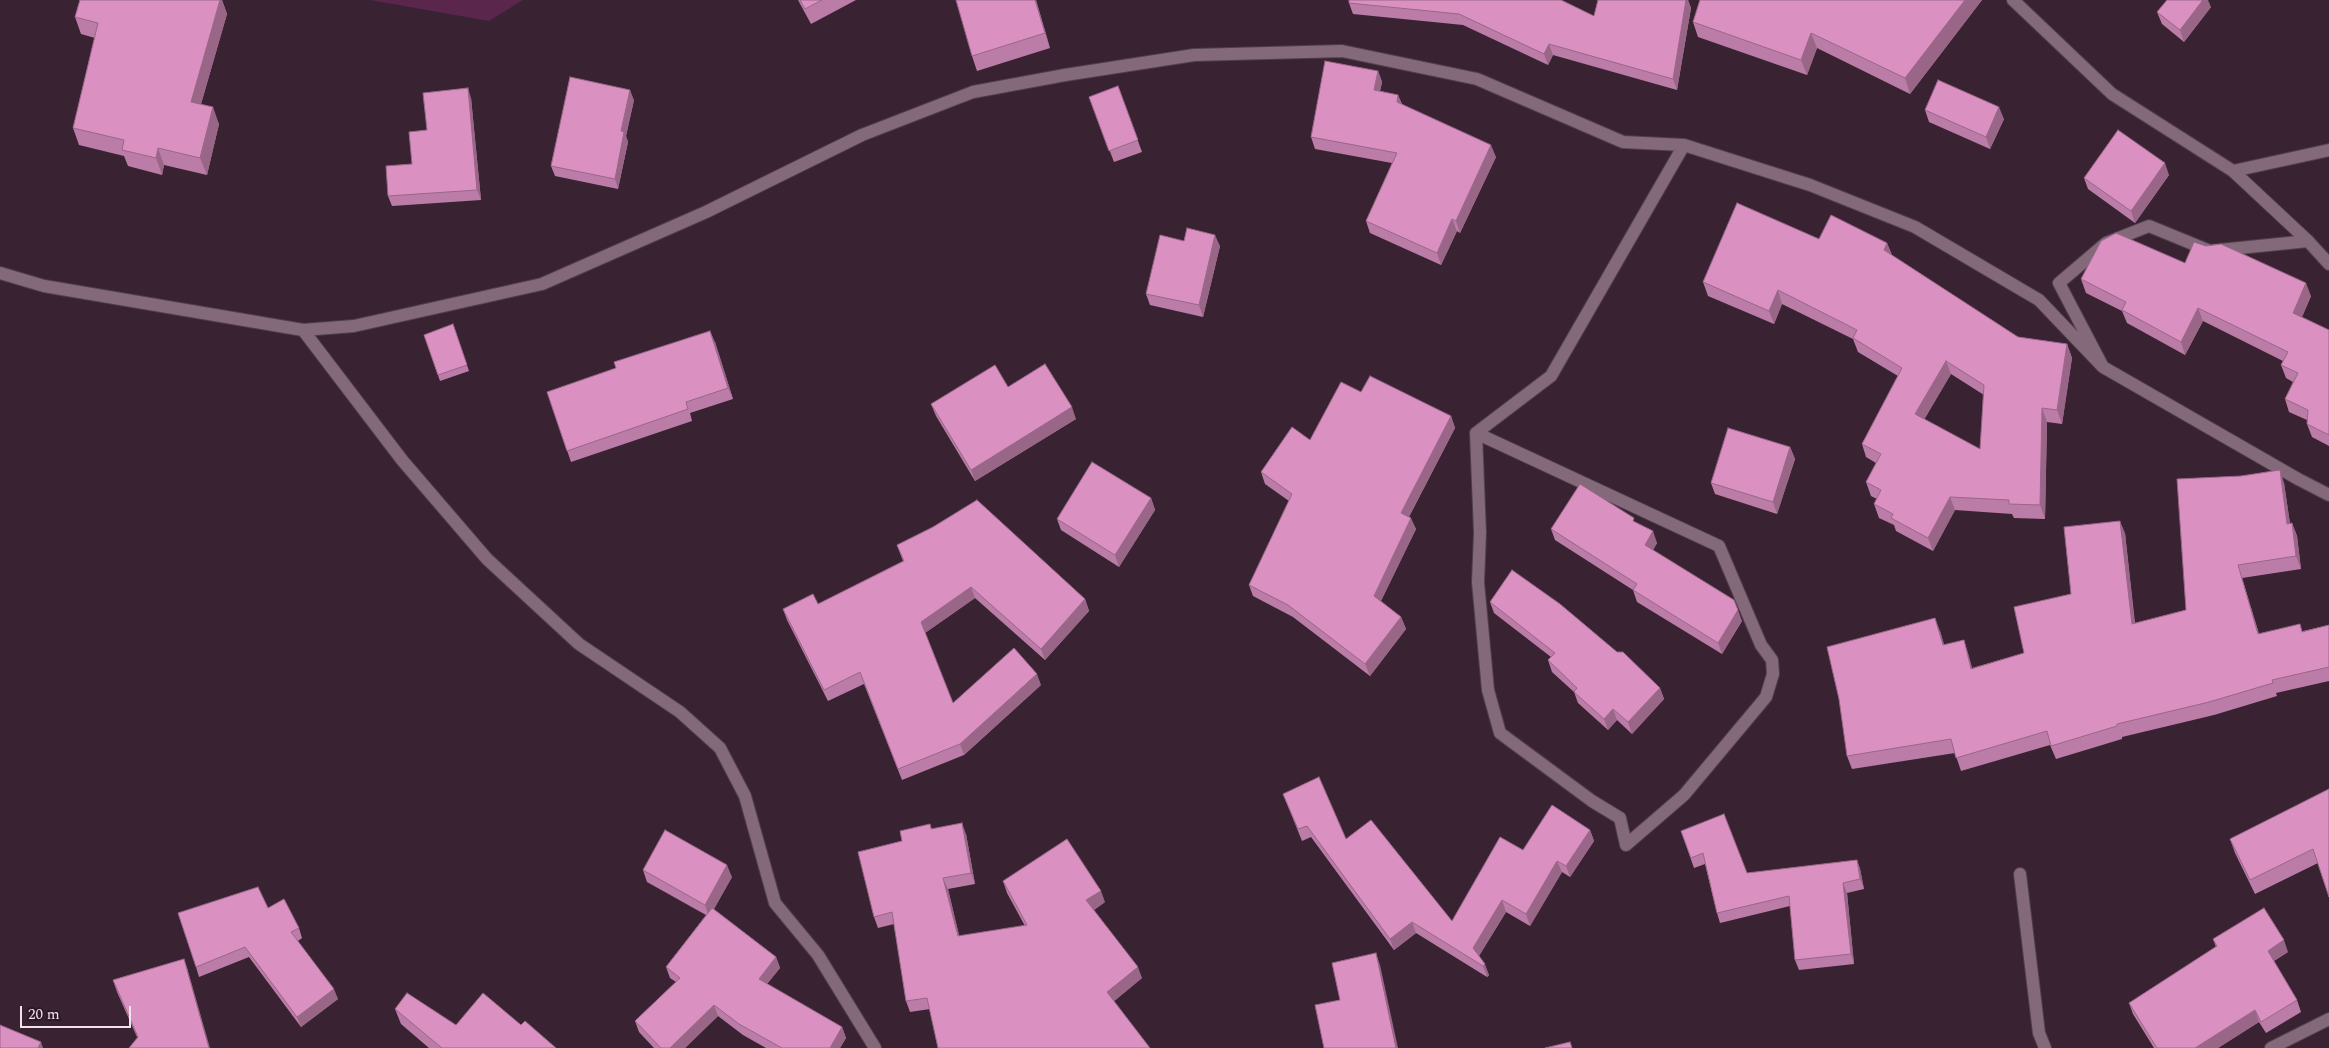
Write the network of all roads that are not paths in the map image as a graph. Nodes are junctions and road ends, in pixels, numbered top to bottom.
1 (2013, 0) edge
2 (1684, 145) junction
3 (2329, 150) edge
4 (2232, 171) junction
5 (2308, 241) junction
6 (2329, 264) edge
7 (0, 272) edge
8 (304, 330) junction
9 (2103, 367) junction
10 (1476, 433) junction
11 (2329, 495) edge
12 (2020, 874) dead end
13 (2329, 1019) edge
14 (875, 1048) edge
15 (2046, 1048) edge
16 (2271, 1048) edge

1 - 4 street
2 - 8 street
2 - 9 street
2 - 10 street
3 - 4 street
4 - 5 street
5 - 6 street
5 - 9 street
7 - 8 street
8 - 14 street
9 - 11 street
10 - 10 street
12 - 15 street
13 - 16 street

